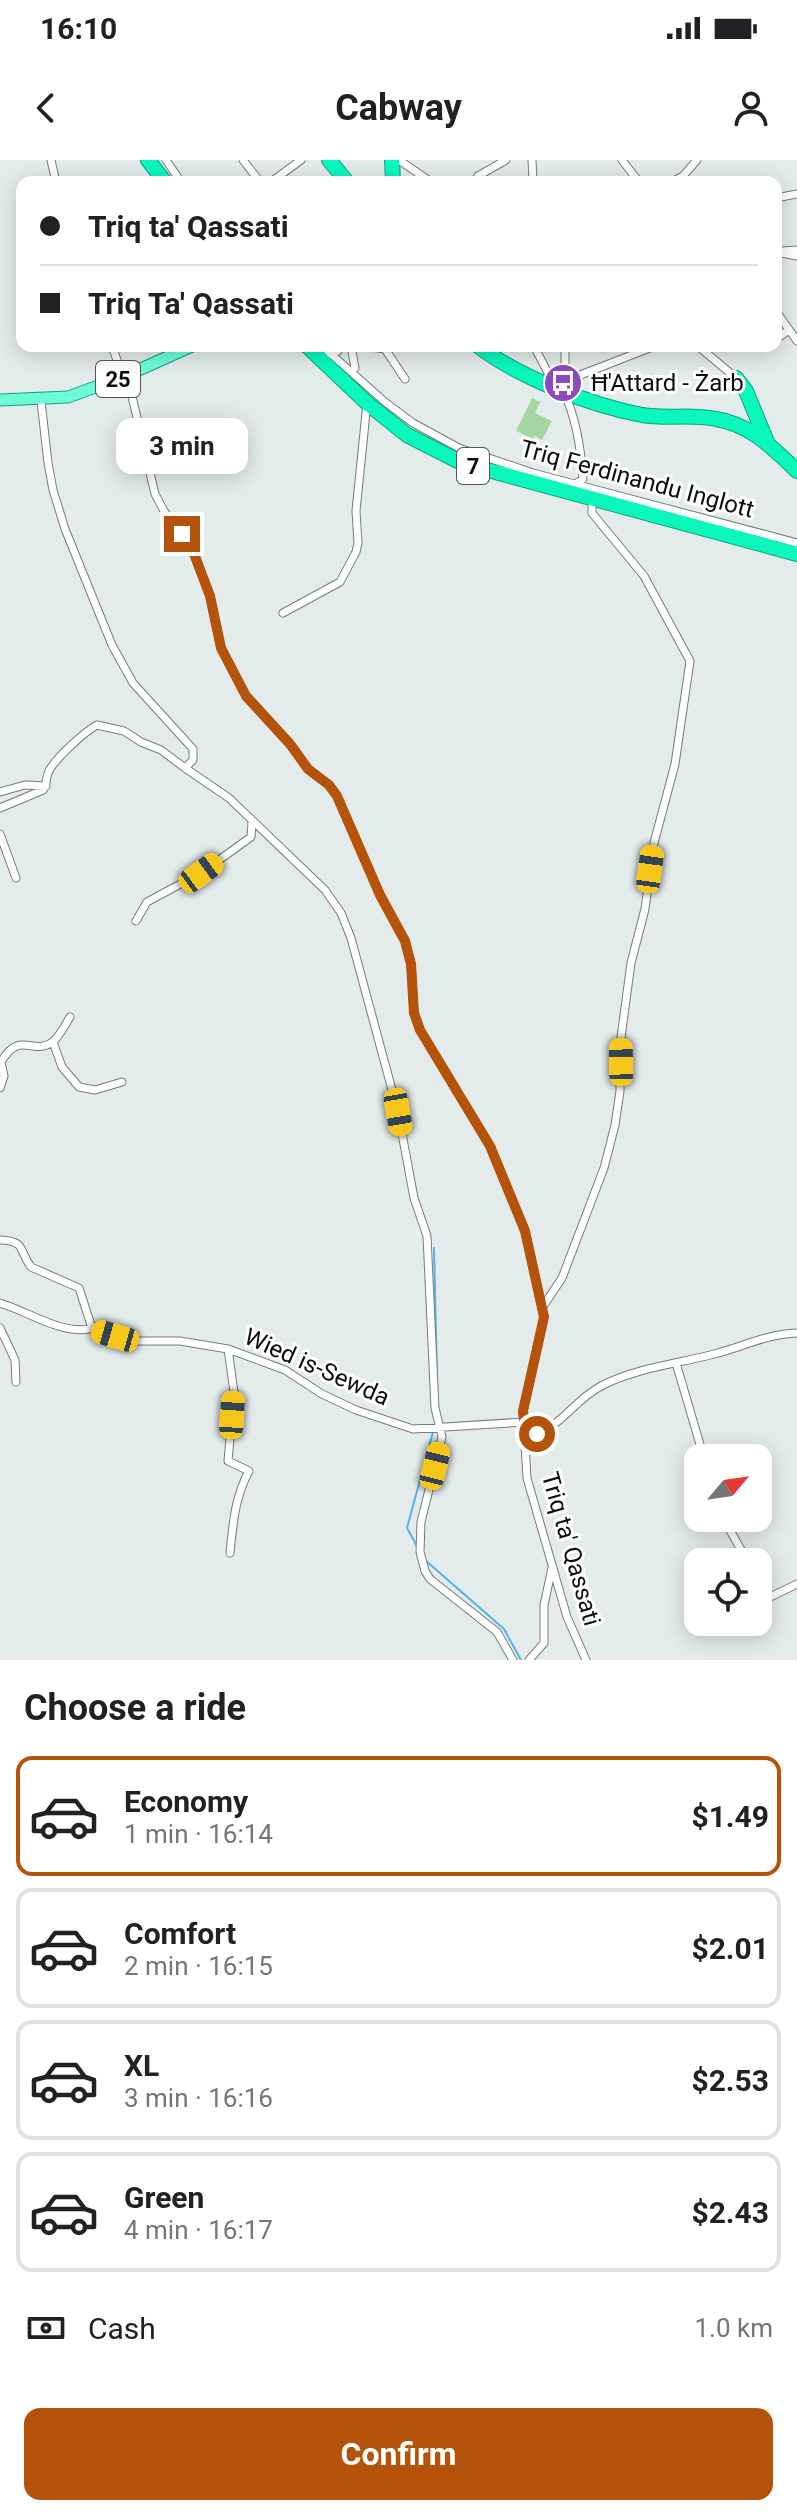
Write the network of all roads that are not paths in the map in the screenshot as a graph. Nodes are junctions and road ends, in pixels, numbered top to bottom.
1 (148, 160) edge
2 (243, 160) edge
3 (301, 160) edge
4 (329, 160) edge
5 (506, 160) edge
6 (622, 160) edge
7 (394, 161) edge
8 (160, 176) edge
9 (255, 176) edge
10 (279, 176) edge
11 (342, 176) edge
12 (420, 176) edge
13 (478, 176) edge
14 (634, 176) edge
15 (782, 320) edge
16 (789, 330) junction
17 (782, 335) edge
18 (797, 341) edge
19 (115, 352) edge
20 (179, 352) edge
21 (313, 352) edge
22 (335, 352) edge
23 (353, 352) edge
24 (387, 352) edge
25 (488, 352) edge
26 (537, 352) edge
27 (565, 352) edge
28 (640, 352) edge
29 (705, 352) edge
30 (330, 354) joint
31 (355, 368) dead end
32 (565, 371) junction
33 (125, 376) junction
34 (736, 378) junction
35 (405, 379) dead end
36 (562, 389) junction
37 (0, 400) edge
38 (41, 401) junction
39 (367, 403) junction
40 (730, 422) junction
41 (767, 442) junction
42 (797, 471) edge
43 (575, 484) junction
44 (592, 500) junction
45 (797, 543) edge
46 (797, 554) edge
47 (283, 613) dead end
48 (185, 768) junction
49 (46, 786) junction
50 (0, 792) edge
51 (0, 808) edge
52 (252, 822) junction
53 (0, 834) edge
54 (16, 878) dead end
55 (136, 921) dead end
56 (70, 1017) dead end
57 (53, 1042) junction
58 (122, 1082) dead end
59 (0, 1088) edge
60 (0, 1240) edge
61 (0, 1303) edge
62 (544, 1305) junction
63 (0, 1328) edge
64 (94, 1328) junction
65 (797, 1333) edge
66 (228, 1349) junction
67 (676, 1363) junction
68 (16, 1382) dead end
69 (524, 1422) junction
70 (441, 1426) junction
71 (526, 1437) junction
72 (700, 1444) edge
73 (248, 1471) junction
74 (256, 1479) dead end
75 (230, 1553) dead end
76 (552, 1568) junction
77 (797, 1584) edge
78 (772, 1596) edge
79 (513, 1660) edge
80 (529, 1660) edge
81 (586, 1660) edge

1 - 8 highway
2 - 9 street
3 - 10 street
4 - 11 highway
5 - 13 street
6 - 14 street
7 - 12 street
15 - 16 street
16 - 17 street
16 - 18 street
19 - 33 street
20 - 33 main road, 25
21 - 39 highway, 7
22 - 30 street
23 - 31 street
24 - 35 street
25 - 36 highway
26 - 32 street
27 - 32 street
28 - 32 street
29 - 34 street
30 - 43 street, Triq Ferdinandu Inglott
33 - 38 main road, 25
33 - 62 street
34 - 40 highway
34 - 41 highway
36 - 40 highway
36 - 43 street
37 - 38 main road, 25
38 - 48 street
39 - 44 highway, 7
39 - 47 street
40 - 41 highway
41 - 42 highway
43 - 45 street, Triq Ferdinandu Inglott
44 - 46 highway, 7
44 - 62 street
48 - 49 street
48 - 52 street
49 - 50 street
49 - 51 street
52 - 55 street
52 - 70 street
53 - 54 street
56 - 57 street
57 - 58 street
57 - 59 street
60 - 64 street
61 - 64 street, Wied is-Sewda
62 - 69 street, Triq ta' Qassati
63 - 68 street
64 - 66 street, Wied is-Sewda
65 - 67 street
66 - 70 street, Wied is-Sewda
66 - 73 street
67 - 71 street
67 - 72 street
69 - 70 street, Wied is-Sewda
69 - 71 street, Triq ta' Qassati
70 - 79 street
71 - 76 street, Triq ta' Qassati
73 - 74 street
73 - 75 street
76 - 80 street
76 - 81 street, Triq ta' Qassati
77 - 78 street

